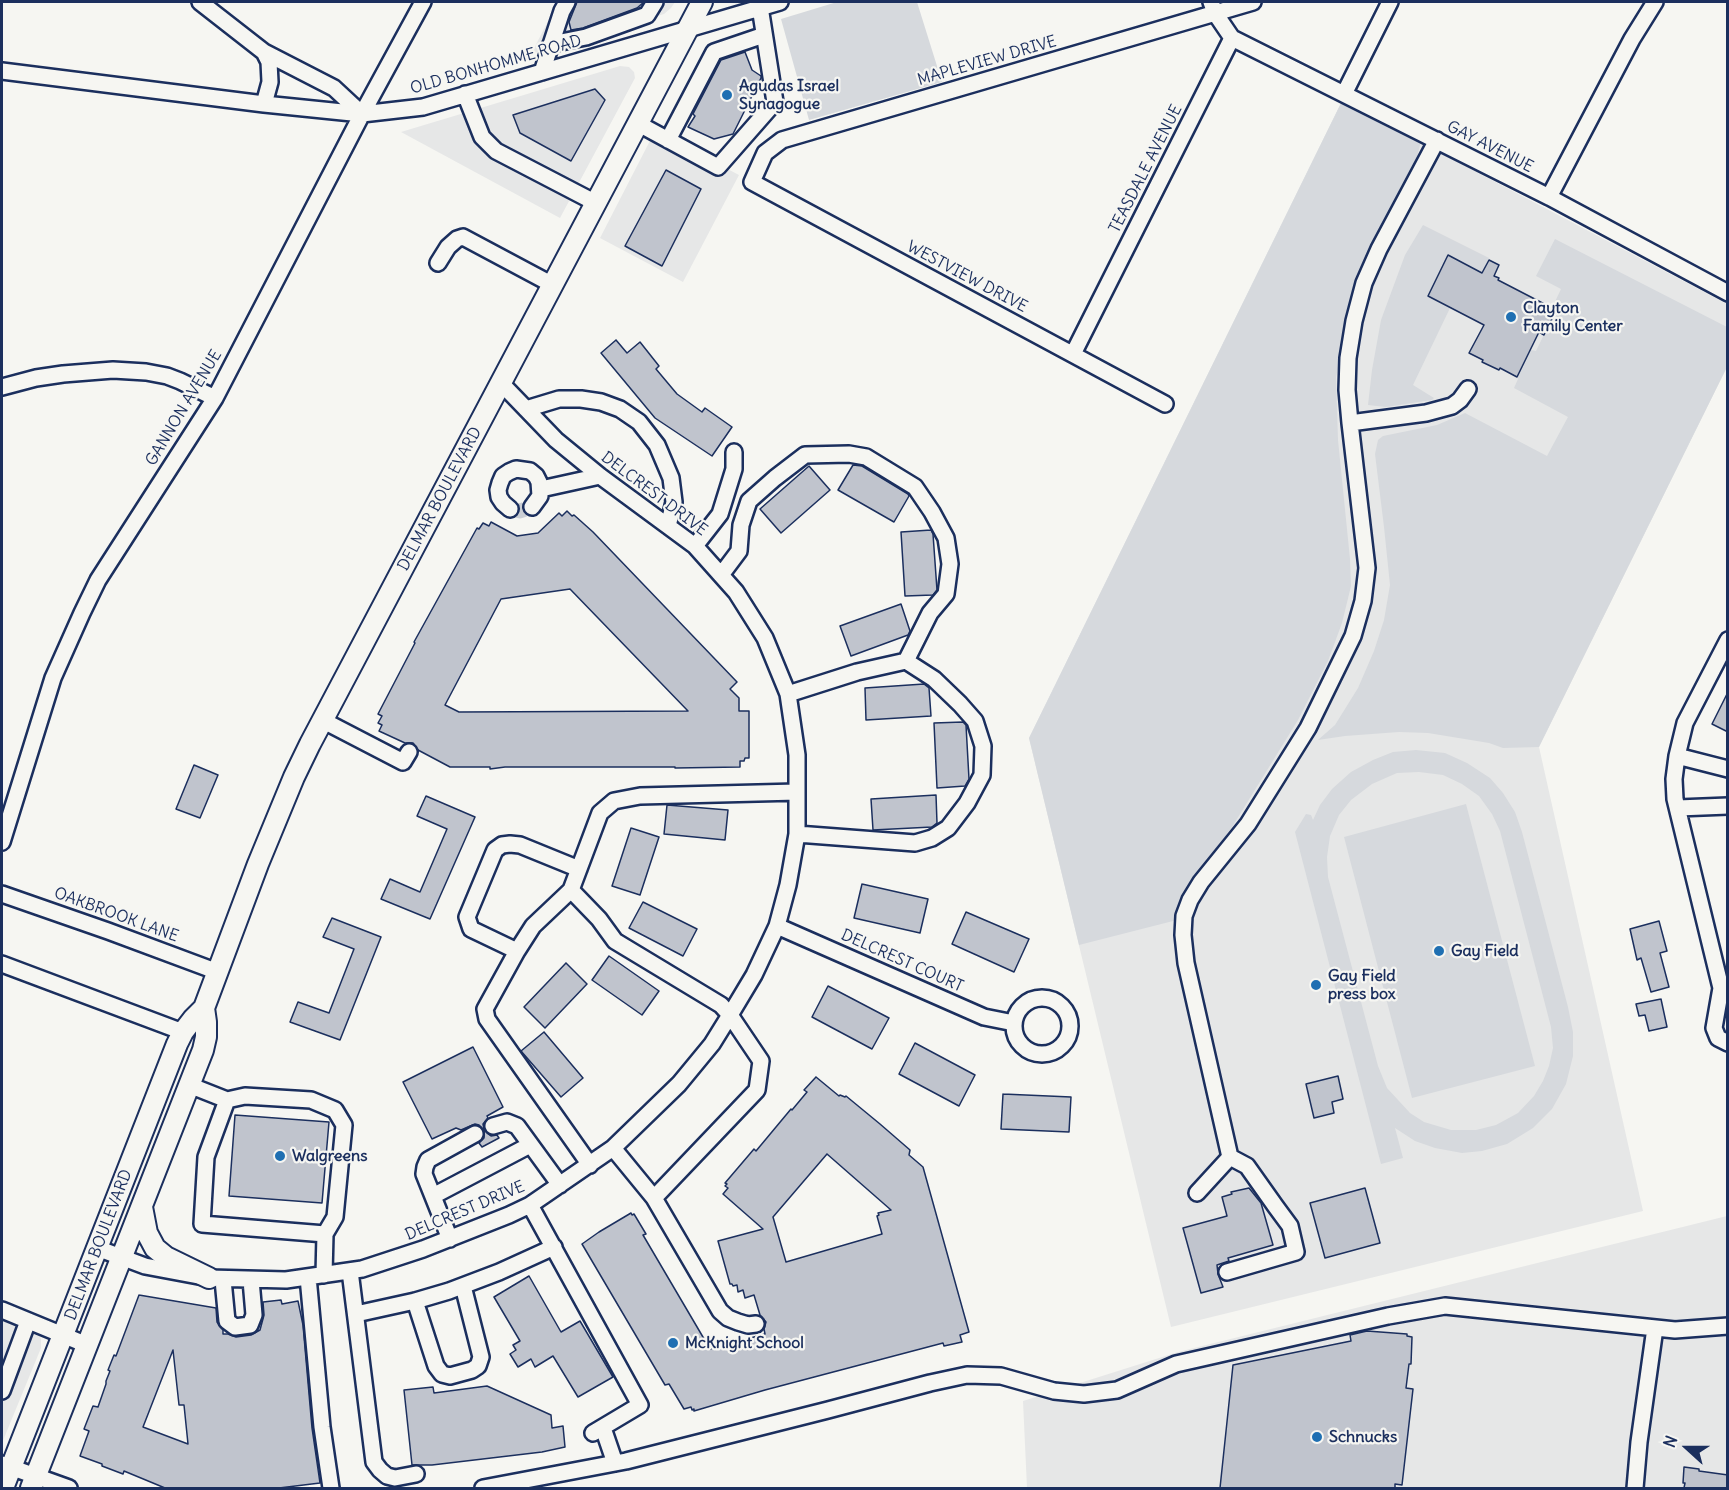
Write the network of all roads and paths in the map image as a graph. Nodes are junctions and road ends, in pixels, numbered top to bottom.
1 (200, 2) edge
2 (423, 2) edge
3 (567, 2) edge
4 (702, 2) edge
5 (780, 2) edge
6 (1253, 2) edge
7 (1390, 2) edge
8 (1655, 2) edge
9 (1213, 7) edge
10 (651, 8) edge
11 (760, 8) junction
12 (688, 28) junction
13 (764, 35) junction
14 (1233, 38) junction
15 (639, 43) junction
16 (551, 44) junction
17 (264, 52) junction
18 (2, 71) edge
19 (542, 72) junction
20 (465, 94) junction
21 (1344, 94) junction
22 (264, 104) junction
23 (362, 114) junction
24 (637, 123) junction
25 (668, 140) junction
26 (1437, 140) junction
27 (752, 182) joint
28 (1549, 197) junction
29 (596, 203) junction
30 (438, 263) dead end
31 (553, 285) junction
32 (1728, 293) edge
33 (1073, 354) junction
34 (501, 383) junction
35 (2, 387) edge
36 (1468, 389) dead end
37 (215, 398) junction
38 (1165, 404) dead end
39 (526, 409) junction
40 (1350, 423) junction
41 (734, 452) dead end
42 (600, 476) junction
43 (541, 489) junction
44 (532, 507) dead end
45 (510, 509) dead end
46 (668, 526) junction
47 (695, 546) junction
48 (721, 575) junction
49 (1728, 640) edge
50 (906, 661) junction
51 (788, 694) junction
52 (322, 720) junction
53 (409, 752) dead end
54 (1677, 756) junction
55 (1728, 769) edge
56 (797, 792) junction
57 (1728, 806) edge
58 (1678, 808) junction
59 (797, 834) junction
60 (2, 842) edge
61 (579, 869) junction
62 (571, 890) junction
63 (2, 894) edge
64 (777, 926) junction
65 (517, 951) junction
66 (2, 964) edge
67 (218, 972) junction
68 (1724, 991) edge
69 (204, 1008) junction
70 (730, 1015) junction
71 (1014, 1023) dead end
72 (183, 1032) junction
73 (1728, 1043) edge
74 (189, 1085) junction
75 (227, 1100) junction
76 (493, 1126) dead end
77 (475, 1134) dead end
78 (530, 1145) junction
79 (613, 1148) junction
80 (1230, 1156) junction
81 (590, 1165) junction
82 (560, 1185) junction
83 (1197, 1193) dead end
84 (433, 1196) junction
85 (654, 1198) junction
86 (530, 1205) junction
87 (142, 1207) junction
88 (325, 1234) junction
89 (450, 1239) junction
90 (554, 1247) junction
91 (97, 1248) junction
92 (121, 1258) junction
93 (350, 1271) junction
94 (1227, 1272) dead end
95 (324, 1275) junction
96 (308, 1277) junction
97 (216, 1279) junction
98 (251, 1280) junction
99 (463, 1286) junction
100 (415, 1301) junction
101 (2, 1310) edge
102 (356, 1314) junction
103 (28, 1321) junction
104 (756, 1324) dead end
105 (1728, 1326) edge
106 (1655, 1328) junction
107 (63, 1335) junction
108 (87, 1345) junction
109 (2, 1391) edge
110 (615, 1463) junction
111 (7, 1465) edge
112 (416, 1474) dead end
113 (33, 1482) edge
114 (3, 1488) edge
115 (69, 1488) edge
116 (331, 1488) edge
117 (483, 1488) edge
118 (1635, 1488) edge

1 - 17 street
2 - 23 street, GANNON AVENUE
3 - 16 street
4 - 12 main road, DELMAR BOULEVARD
5 - 11 street, OLD BONHOMME ROAD
6 - 9 street, MAPLEVIEW DRIVE
7 - 21 street
8 - 28 street
9 - 14 street
9 - 27 street, MAPLEVIEW DRIVE
10 - 15 street
10 - 16 street
11 - 12 street, OLD BONHOMME ROAD
11 - 13 street
12 - 15 street, OLD BONHOMME ROAD
12 - 24 main road, DELMAR BOULEVARD
13 - 25 street
13 - 25 street
14 - 21 street, GAY AVENUE
14 - 33 street, TEASDALE AVENUE
15 - 19 street, OLD BONHOMME ROAD
16 - 19 street
17 - 22 street
17 - 23 street
18 - 22 street, OLD BONHOMME ROAD
19 - 20 street, OLD BONHOMME ROAD
20 - 23 street, OLD BONHOMME ROAD
20 - 29 street
21 - 26 street, GAY AVENUE
22 - 23 street, OLD BONHOMME ROAD
23 - 37 street, GANNON AVENUE
24 - 25 street
24 - 29 main road, DELMAR BOULEVARD
26 - 28 street, GAY AVENUE
26 - 40 street
27 - 33 street, WESTVIEW DRIVE
28 - 32 street, GAY AVENUE
29 - 31 main road, DELMAR BOULEVARD
30 - 31 street
31 - 34 main road, DELMAR BOULEVARD
33 - 38 street, WESTVIEW DRIVE
34 - 39 street, DELCREST DRIVE
34 - 52 main road, DELMAR BOULEVARD
35 - 37 street
36 - 40 street
37 - 60 street, GANNON AVENUE
39 - 42 street, DELCREST DRIVE
39 - 46 street
40 - 80 street
41 - 47 street
42 - 43 street
42 - 46 street, DELCREST DRIVE
43 - 44 street
43 - 45 street
46 - 47 street, DELCREST DRIVE
47 - 48 street, DELCREST DRIVE
48 - 50 street
48 - 51 street, DELCREST DRIVE
49 - 54 street
50 - 51 street
50 - 59 street
51 - 56 street, DELCREST DRIVE
52 - 53 street
52 - 67 main road, DELMAR BOULEVARD
54 - 55 street
54 - 58 street
56 - 59 street, DELCREST DRIVE
56 - 61 street
57 - 58 street
58 - 68 street
59 - 64 street, DELCREST DRIVE
61 - 62 street
61 - 65 street
62 - 65 street
62 - 70 street
63 - 67 street, OAKBROOK LANE
64 - 70 street, DELCREST DRIVE
64 - 71 street, DELCREST COURT
65 - 81 street
66 - 72 street
67 - 69 main road, DELMAR BOULEVARD
68 - 73 street
69 - 72 main road, DELMAR BOULEVARD
69 - 74 main road, DELMAR BOULEVARD
70 - 79 street, DELCREST DRIVE
70 - 85 street
72 - 91 main road, DELMAR BOULEVARD
74 - 75 street
74 - 87 main road, DELMAR BOULEVARD
75 - 88 street
75 - 88 street
76 - 78 street
77 - 84 street
78 - 82 street
78 - 84 street
79 - 81 street, DELCREST DRIVE
79 - 85 street
80 - 83 street
80 - 94 street
81 - 82 street, DELCREST DRIVE
82 - 86 street, DELCREST DRIVE
84 - 89 street
85 - 104 street
86 - 89 street, DELCREST DRIVE
86 - 90 street
87 - 92 main road, DELMAR BOULEVARD
87 - 97 main road
88 - 95 street
89 - 93 street, DELCREST DRIVE
90 - 99 street
90 - 110 street
91 - 92 street, DELCREST DRIVE
91 - 107 main road, DELMAR BOULEVARD
92 - 97 street, DELCREST DRIVE
92 - 108 main road, DELMAR BOULEVARD
93 - 95 street, DELCREST DRIVE
93 - 102 street
95 - 96 street, DELCREST DRIVE
96 - 98 street, DELCREST DRIVE
96 - 116 street
97 - 98 street, DELCREST DRIVE
97 - 98 street
99 - 100 street
99 - 100 street
100 - 102 street
101 - 103 street
102 - 112 street
103 - 107 street
103 - 109 street
105 - 106 street
106 - 110 street
106 - 118 street
107 - 108 street
107 - 111 main road, DELMAR BOULEVARD
108 - 113 main road, DELMAR BOULEVARD
110 - 117 street
111 - 113 street
111 - 114 main road, DELMAR BOULEVARD
113 - 115 street

